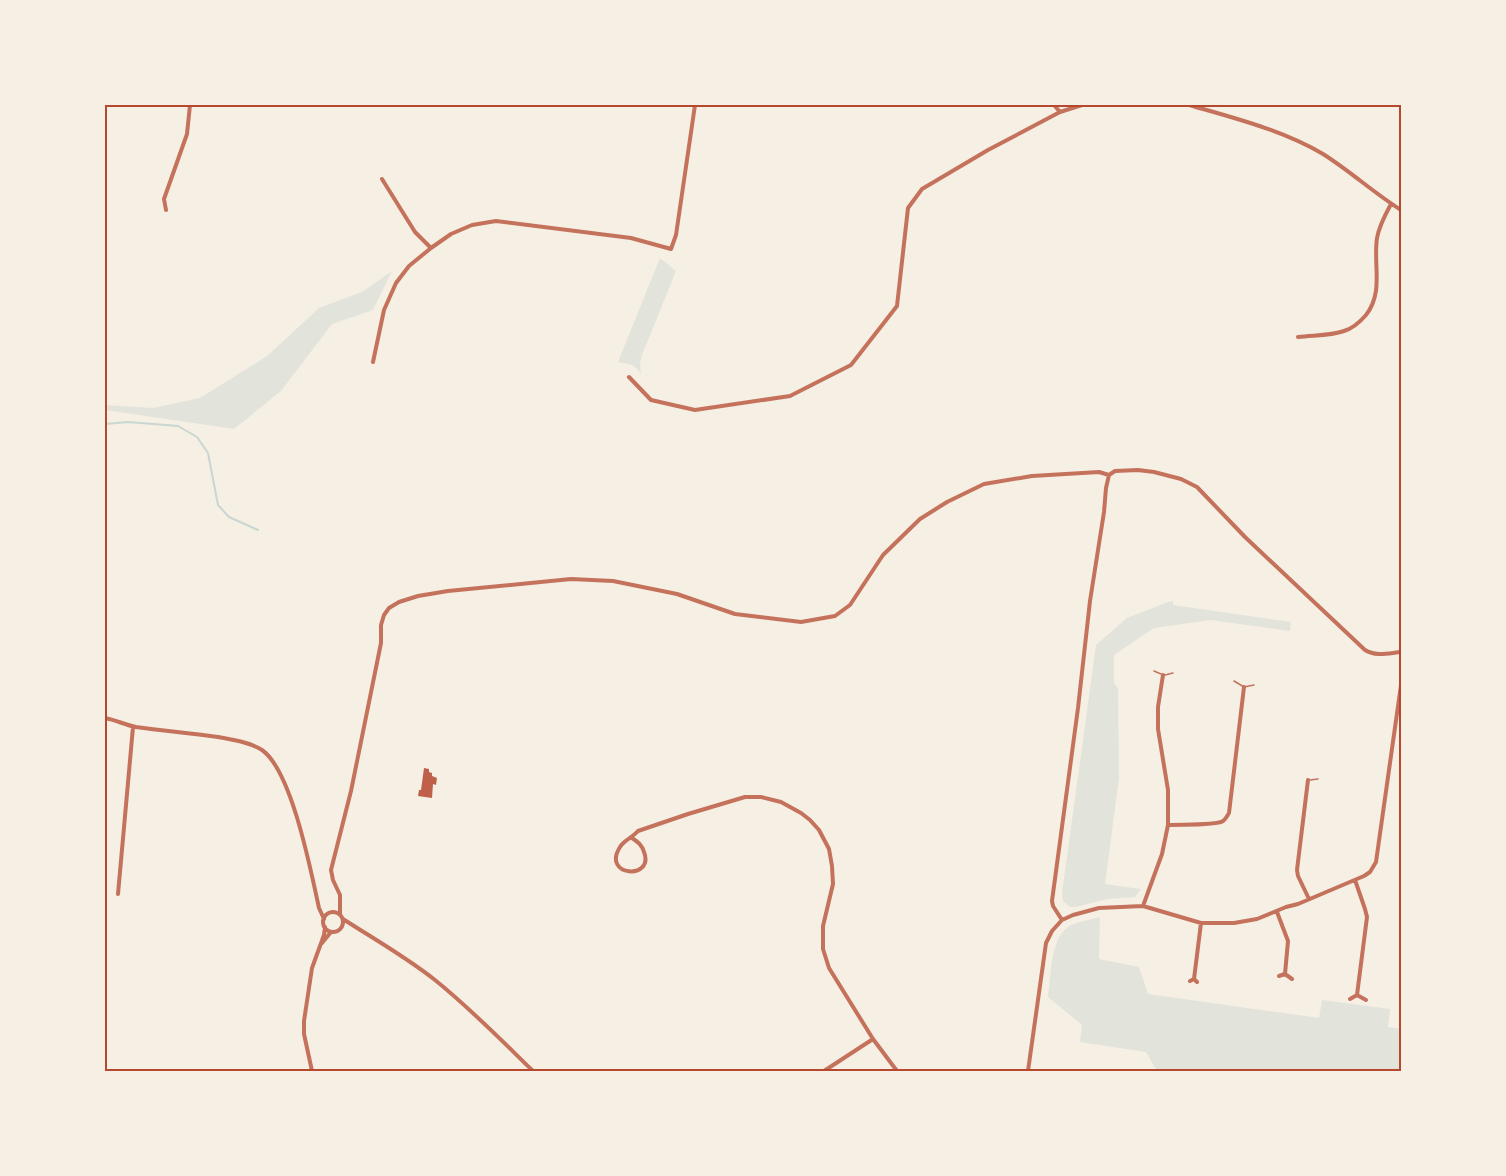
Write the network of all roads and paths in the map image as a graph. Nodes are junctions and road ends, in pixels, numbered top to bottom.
1 (190, 105) edge
2 (695, 105) edge
3 (1054, 105) edge
4 (1082, 105) edge
5 (1190, 105) edge
6 (1060, 112) junction
7 (382, 179) dead end
8 (1392, 204) junction
9 (166, 210) dead end
10 (1401, 210) edge
11 (431, 248) junction
12 (1298, 337) dead end
13 (373, 362) dead end
14 (629, 376) dead end
15 (1109, 476) junction
16 (1401, 652) edge
17 (1155, 671) dead end
18 (1173, 673) dead end
19 (1163, 675) junction
20 (1234, 681) dead end
21 (1254, 685) dead end
22 (1401, 686) edge
23 (1244, 687) junction
24 (105, 718) edge
25 (133, 727) junction
26 (1302, 779) dead end
27 (1318, 779) dead end
28 (1308, 780) junction
29 (1168, 825) junction
30 (632, 838) junction
31 (1355, 880) junction
32 (118, 894) dead end
33 (1309, 899) junction
34 (340, 900) junction
35 (1143, 906) junction
36 (319, 908) junction
37 (332, 912) junction
38 (1277, 912) junction
39 (341, 917) junction
40 (324, 919) junction
41 (1062, 920) junction
42 (1201, 923) junction
43 (325, 927) junction
44 (342, 927) junction
45 (358, 929) junction
46 (331, 932) junction
47 (321, 944) junction
48 (1285, 974) junction
49 (1279, 976) dead end
50 (1292, 979) dead end
51 (1193, 980) dead end
52 (1357, 995) junction
53 (1350, 999) dead end
54 (1366, 1000) dead end
55 (873, 1040) junction
56 (312, 1071) edge
57 (533, 1071) edge
58 (824, 1071) edge
59 (897, 1071) edge
60 (1028, 1071) edge

1 - 9 street
2 - 11 street
3 - 6 street
4 - 6 street
5 - 8 street
6 - 14 street
7 - 11 street
8 - 10 street
8 - 12 street
11 - 13 street
15 - 16 street
15 - 34 street
15 - 41 street
17 - 19 lane
18 - 19 lane
19 - 29 street
20 - 23 lane
21 - 23 lane
22 - 31 street
23 - 29 street
24 - 25 street
25 - 32 street
25 - 36 street
26 - 28 lane
27 - 28 lane
28 - 33 street
29 - 35 street
30 - 30 street
30 - 55 street
31 - 33 street
31 - 52 street
33 - 38 street
34 - 37 street
34 - 39 street
35 - 41 street
35 - 42 street
36 - 37 street
36 - 40 street
37 - 39 street
37 - 40 street
38 - 42 street
38 - 48 street
39 - 44 street
39 - 45 street
40 - 43 street
41 - 60 street
42 - 51 street
43 - 46 street
43 - 47 street
44 - 45 street
44 - 46 street
45 - 57 street
46 - 47 street
47 - 56 street
48 - 49 street
48 - 50 street
52 - 53 street
52 - 54 street
55 - 58 street
55 - 59 street

